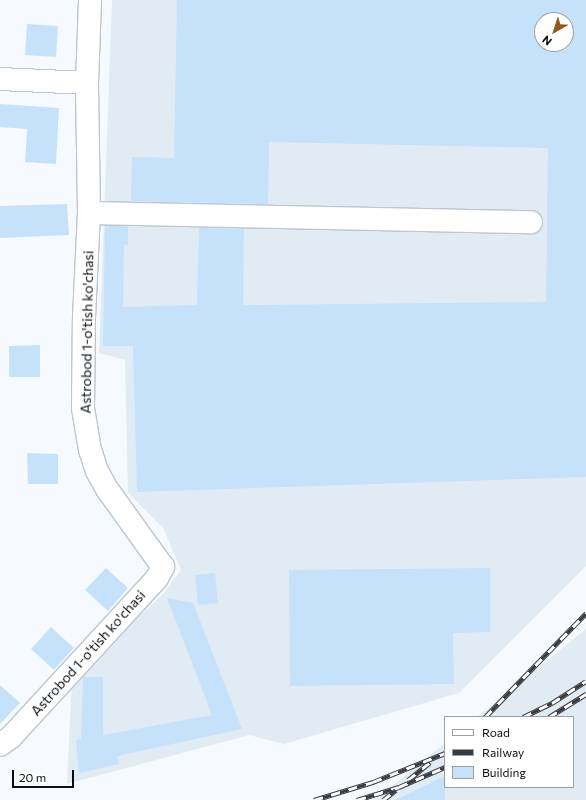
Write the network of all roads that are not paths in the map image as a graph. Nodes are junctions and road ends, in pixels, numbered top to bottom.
1 (90, 0) edge
2 (0, 79) edge
3 (87, 83) junction
4 (89, 213) junction
5 (531, 222) dead end
6 (0, 745) edge

1 - 3 street, Astrobod 1-o'tish ko'chasi
2 - 3 street
3 - 4 street, Astrobod 1-o'tish ko'chasi
4 - 5 street
4 - 6 street, Astrobod 1-o'tish ko'chasi

